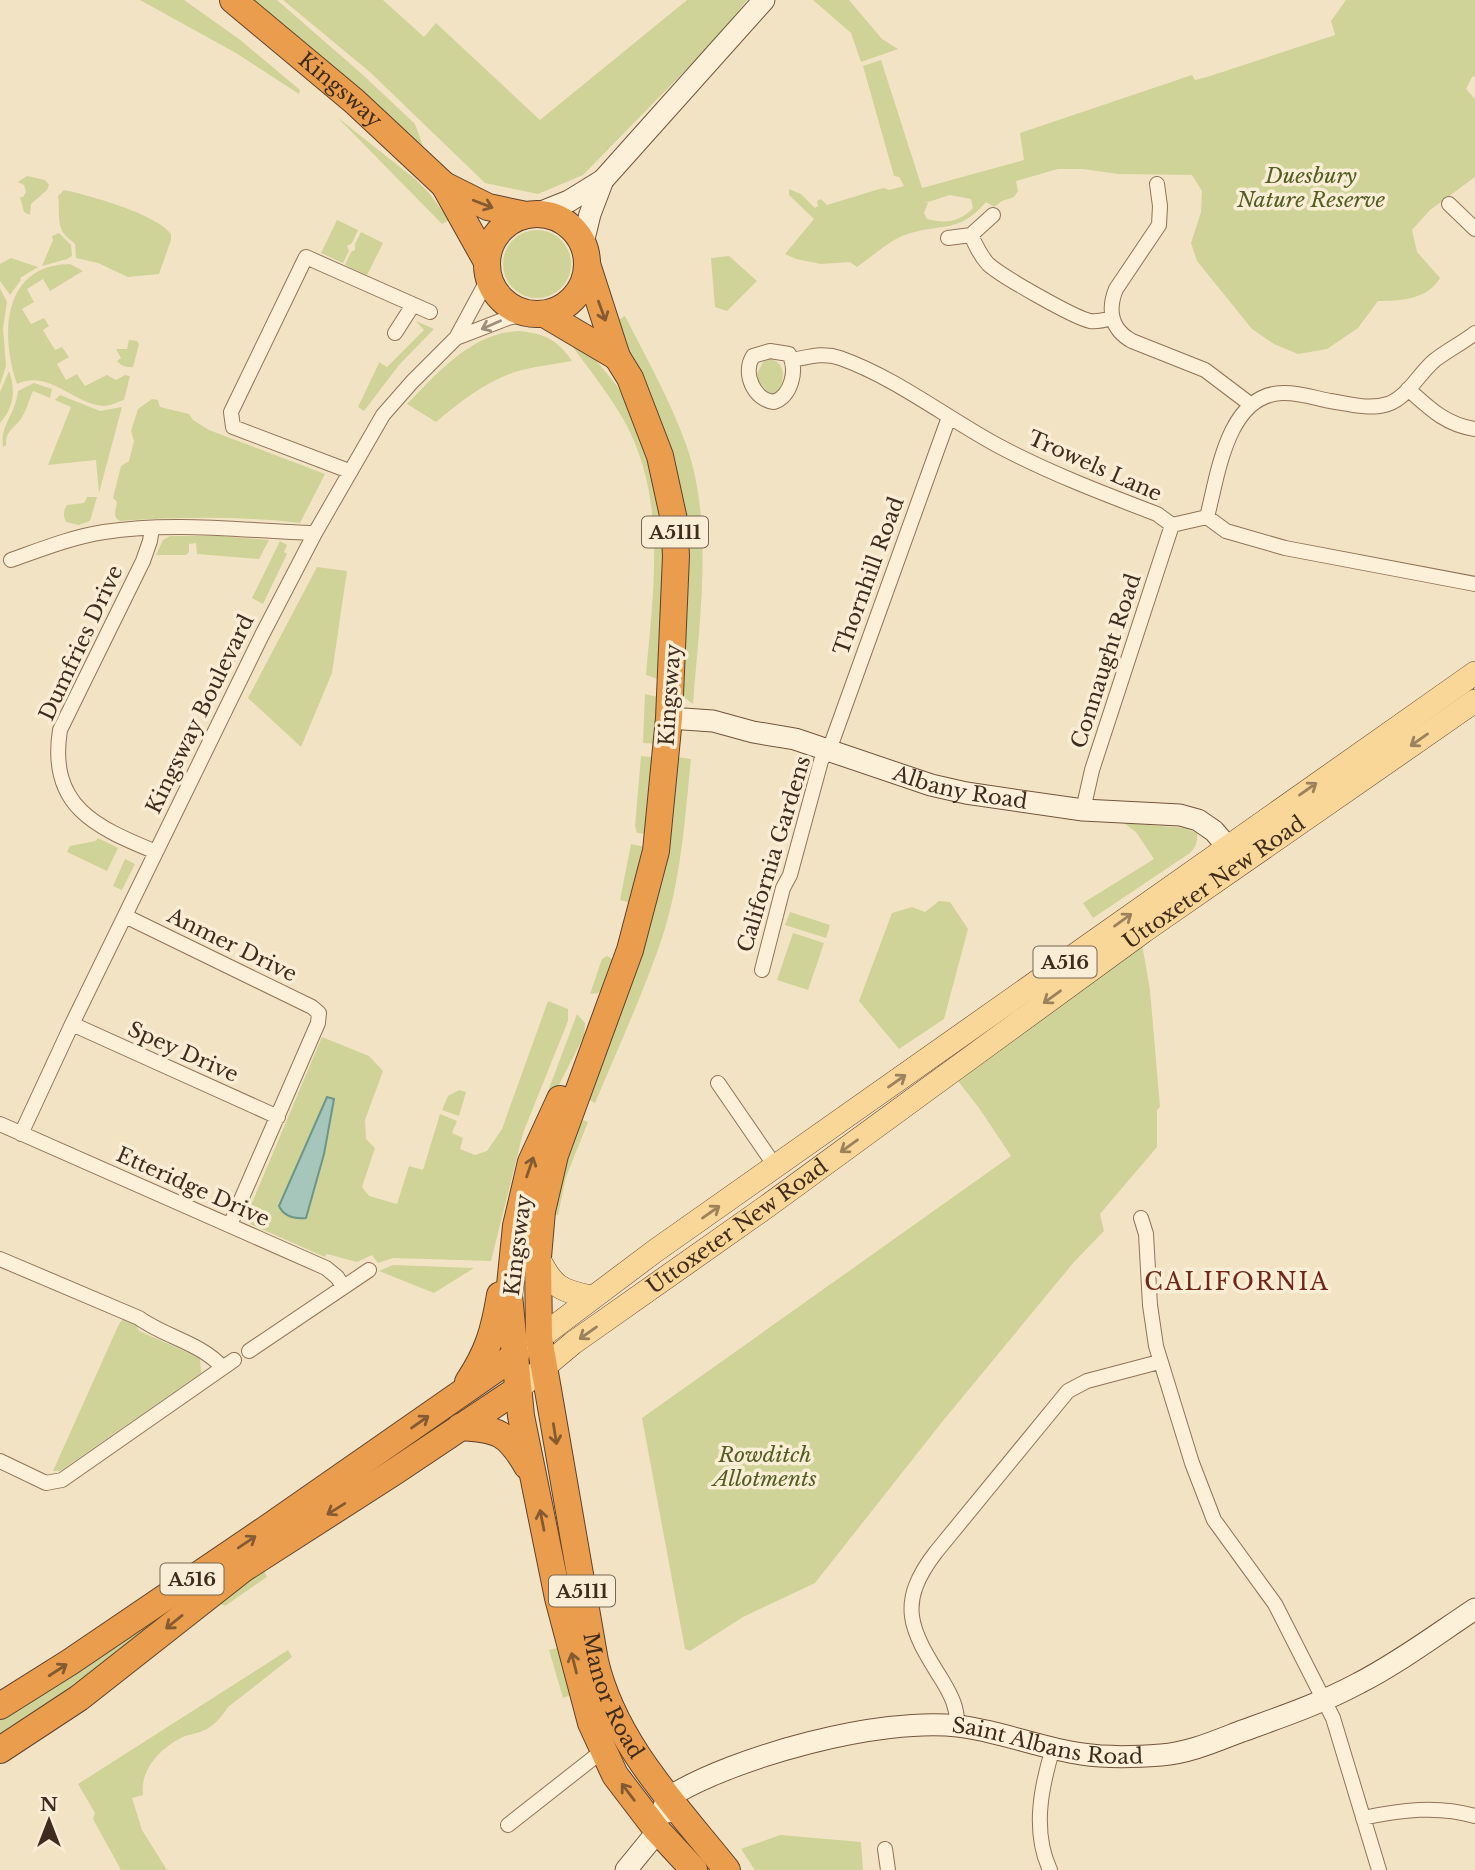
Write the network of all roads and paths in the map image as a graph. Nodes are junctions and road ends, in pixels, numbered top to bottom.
1 (233, 0) edge
2 (764, 0) edge
3 (603, 180) junction
4 (1157, 184) dead end
5 (443, 185) junction
6 (1449, 204) dead end
7 (532, 214) junction
8 (993, 215) dead end
9 (1475, 229) edge
10 (971, 235) junction
11 (948, 238) dead end
12 (585, 253) junction
13 (488, 270) junction
14 (414, 305) junction
15 (430, 313) dead end
16 (536, 315) junction
17 (1112, 318) junction
18 (395, 333) dead end
19 (1475, 333) edge
20 (456, 338) junction
21 (617, 357) junction
22 (792, 360) dead end
23 (1408, 389) junction
24 (1250, 404) junction
25 (949, 417) junction
26 (1475, 429) edge
27 (349, 471) junction
28 (1207, 516) junction
29 (1172, 525) junction
30 (152, 528) junction
31 (315, 533) junction
32 (11, 560) dead end
33 (1475, 584) edge
34 (1475, 673) edge
35 (1475, 701) edge
36 (669, 718) junction
37 (828, 751) junction
38 (1083, 810) junction
39 (156, 852) junction
40 (1234, 854) junction
41 (125, 916) junction
42 (762, 970) dead end
43 (72, 1024) junction
44 (598, 1035) junction
45 (718, 1083) dead end
46 (278, 1117) junction
47 (0, 1124) edge
48 (21, 1134) junction
49 (775, 1166) junction
50 (1141, 1218) dead end
51 (230, 1225) junction
52 (516, 1226) junction
53 (538, 1257) junction
54 (0, 1259) edge
55 (369, 1270) dead end
56 (343, 1286) junction
57 (591, 1297) junction
58 (539, 1338) junction
59 (250, 1350) dead end
60 (516, 1355) junction
61 (1159, 1362) junction
62 (544, 1366) junction
63 (518, 1389) junction
64 (459, 1395) junction
65 (460, 1427) junction
66 (0, 1461) edge
67 (533, 1477) junction
68 (1475, 1609) edge
69 (599, 1681) junction
70 (1324, 1699) junction
71 (0, 1706) edge
72 (957, 1726) junction
73 (1053, 1748) junction
74 (0, 1751) edge
75 (603, 1751) junction
76 (669, 1797) junction
77 (1475, 1816) edge
78 (1363, 1818) junction
79 (508, 1825) dead end
80 (657, 1830) junction
81 (885, 1849) dead end
82 (691, 1866) edge
83 (626, 1870) edge
84 (727, 1870) edge
85 (888, 1870) edge
86 (1050, 1870) edge
87 (1379, 1870) edge

1 - 5 highway, Kingsway / A5111
2 - 3 street
3 - 7 street
3 - 12 street
4 - 17 street
5 -> 7 highway, Kingsway / A5111
5 - 13 highway, Kingsway / A5111
6 - 9 street
7 - 12 highway, A5111
7 - 13 highway
8 - 10 street
10 - 11 street
10 - 17 street
12 - 16 highway
12 -> 21 highway, Kingsway / A5111
13 - 16 highway, A5111
13 - 20 street
14 - 15 street
14 - 18 street
14 - 27 street
16 -> 20 street
16 - 21 highway, A5111
17 - 24 street
19 - 23 street
20 - 27 street, Kingsway Boulevard
21 - 36 highway, Kingsway / A5111
22 - 25 street, Trowels Lane
23 - 24 street
23 - 26 street
24 - 28 street
25 - 29 street, Trowels Lane
25 - 37 street, Thornhill Road
27 - 31 street, Kingsway Boulevard
28 - 29 street, Trowels Lane
28 - 33 street
29 - 38 street, Connaught Road
30 - 31 street
30 - 32 street
30 - 39 street, Dumfries Drive
31 - 39 street, Kingsway Boulevard
40 -> 34 main road, Uttoxeter New Road / A516
35 -> 40 main road, Uttoxeter New Road / A516
36 - 37 street, Albany Road
36 - 44 highway, Kingsway / A5111
37 - 38 street, Albany Road
37 - 42 street, California Gardens
38 - 40 street, Albany Road
39 - 41 street, Kingsway Boulevard
49 -> 40 main road, Uttoxeter New Road / A516
40 -> 62 main road, Uttoxeter New Road / A516
41 - 43 street, Kingsway Boulevard
41 - 46 street, Anmer Drive
43 - 46 street, Spey Drive
43 - 48 street, Kingsway Boulevard
52 -> 44 highway, Kingsway / A5111
44 - 53 highway, Kingsway / A5111
45 - 49 street
46 - 51 street
47 - 48 street, Etteridge Drive
48 - 51 street, Etteridge Drive
57 -> 49 main road, Uttoxeter New Road / A516
50 - 61 street
51 - 56 street, Etteridge Drive
52 - 60 highway, Kingsway / A5111
52 - 64 highway
53 - 57 main road
53 - 58 highway, Kingsway / A5111
54 - 66 street
55 - 56 street
56 - 59 street
57 - 58 main road, Uttoxeter New Road / A516
58 - 60 main road, Uttoxeter New Road / A516
58 - 62 highway, Kingsway / A5111
60 - 62 highway
60 - 63 highway, Kingsway / A5111
60 - 64 highway, Uttoxeter New Road / A516
61 - 70 street
61 - 72 street
62 - 63 main road, Uttoxeter New Road / A516
62 -> 69 highway, Manor Road / A5111
63 - 65 highway, Uttoxeter New Road / A516
63 - 67 highway, Manor Road / A5111
71 -> 64 highway, Uttoxeter New Road / A516
65 - 67 highway
65 -> 74 highway, Uttoxeter New Road / A516
75 -> 67 highway, Manor Road / A5111
68 - 70 street, Saint Albans Road
69 - 75 street
69 - 76 highway, Manor Road / A5111
70 - 73 street, Saint Albans Road
70 - 78 street
72 - 73 street, Saint Albans Road
72 - 76 street, Saint Albans Road
73 - 86 street
75 - 79 street
80 -> 75 highway, Manor Road / A5111
76 - 82 street
76 - 84 highway, Manor Road / A5111
77 - 78 street
78 - 87 street
80 - 82 highway, Manor Road / A5111
80 - 83 street
81 - 85 street

